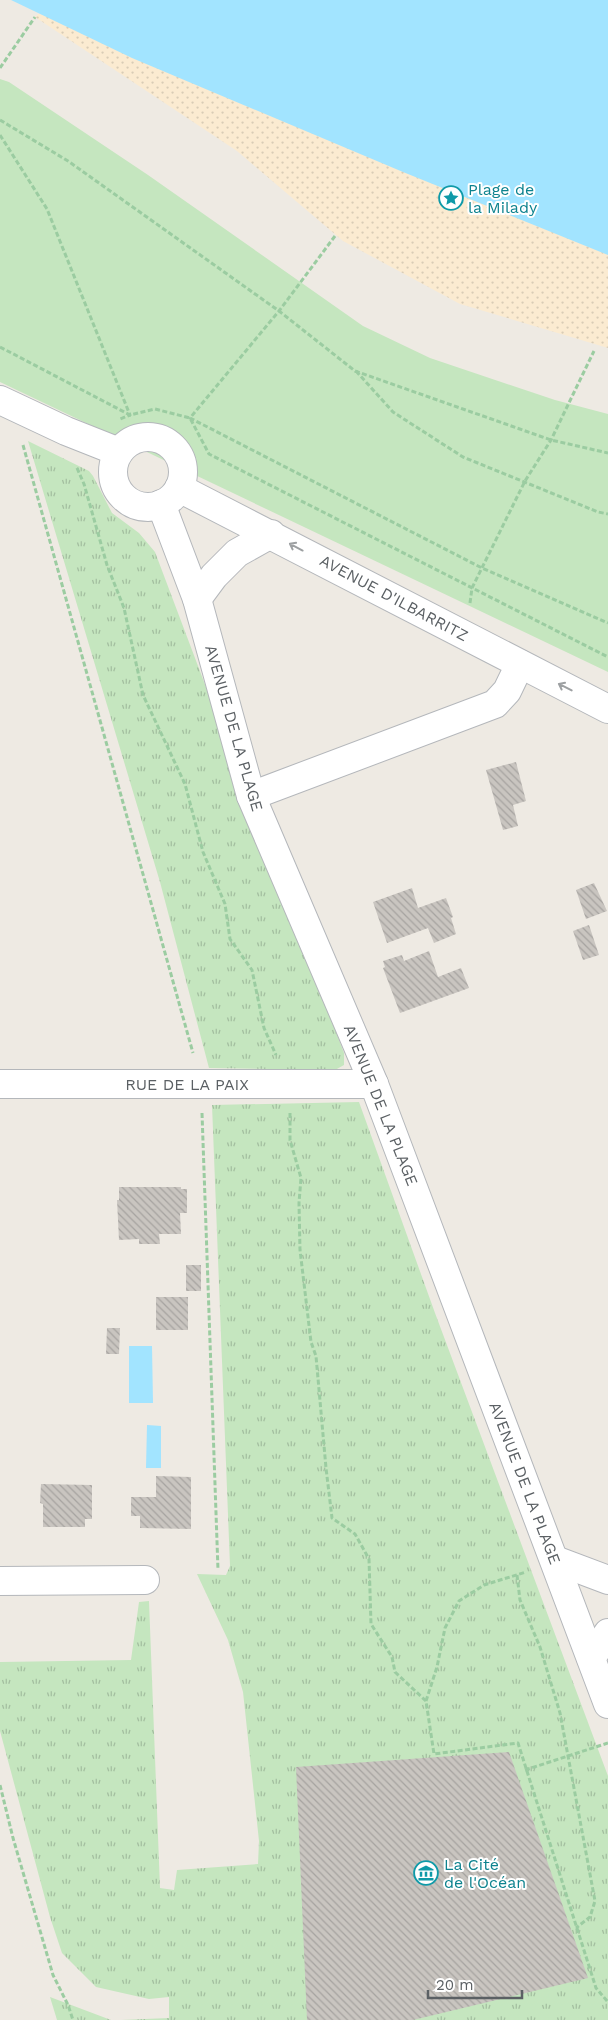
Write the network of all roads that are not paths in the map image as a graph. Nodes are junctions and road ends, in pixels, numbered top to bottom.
1 (6, 403) edge
2 (119, 452) junction
3 (170, 496) junction
4 (271, 534) junction
5 (197, 599) junction
6 (520, 664) junction
7 (608, 709) edge
8 (251, 796) junction
9 (0, 1084) edge
10 (374, 1084) junction
11 (555, 1560) junction
12 (145, 1580) dead end
13 (608, 1580) edge
14 (0, 1581) edge
15 (608, 1633) edge
16 (591, 1658) junction
17 (608, 1704) edge

1 - 2 street
2 - 3 street
2 - 3 street
3 - 4 street, AVENUE D'ILBARRITZ
3 - 5 street, AVENUE DE LA PLAGE
4 - 5 street
6 -> 4 street, AVENUE D'ILBARRITZ
5 - 8 street, AVENUE DE LA PLAGE
7 -> 6 street, AVENUE D'ILBARRITZ
6 - 8 street
8 - 10 street, AVENUE DE LA PLAGE
9 - 10 street, RUE DE LA PAIX
10 - 11 street, AVENUE DE LA PLAGE
11 - 13 street
11 - 16 street, AVENUE DE LA PLAGE
12 - 14 street
15 - 16 street
16 - 17 street, AVENUE DE LA PLAGE

